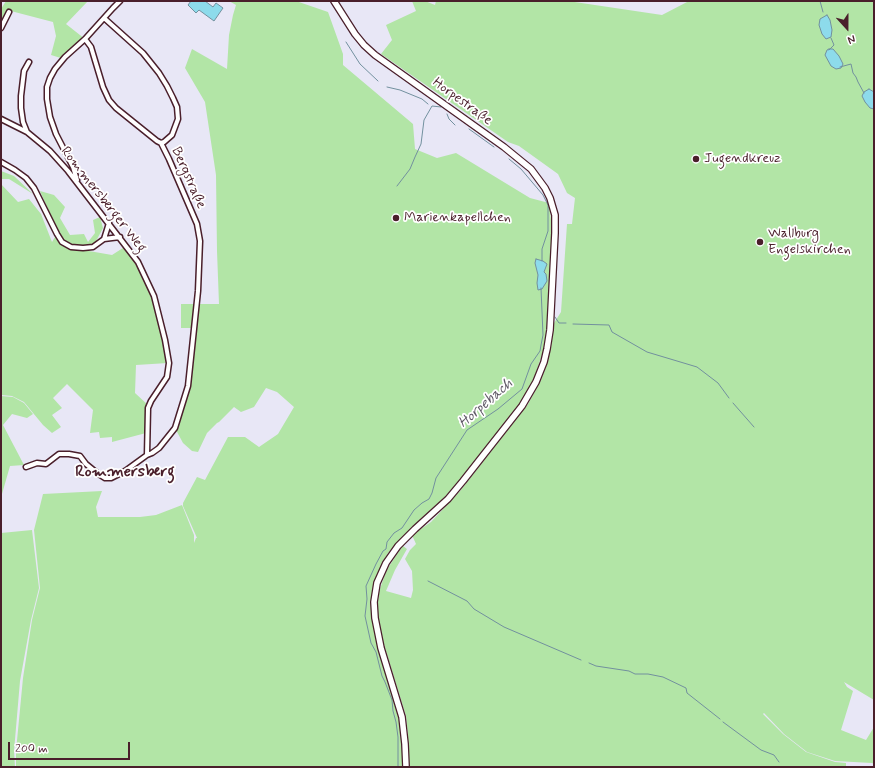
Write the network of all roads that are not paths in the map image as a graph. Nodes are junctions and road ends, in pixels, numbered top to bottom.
1 (120, 1) edge
2 (334, 1) edge
3 (9, 12) dead end
4 (104, 18) junction
5 (1, 28) edge
6 (85, 40) junction
7 (29, 62) dead end
8 (1, 119) edge
9 (27, 132) junction
10 (161, 143) junction
11 (1, 162) edge
12 (78, 182) junction
13 (109, 224) junction
14 (120, 238) junction
15 (104, 240) junction
16 (147, 455) junction
17 (26, 467) dead end
18 (406, 767) edge

1 - 4 street
2 - 18 street, Horpestraße
3 - 5 street
4 - 6 street
4 - 10 street
6 - 10 street, Bergstraße
6 - 12 street
7 - 9 street
8 - 9 street, Rommersberger Weg
9 - 12 street, Rommersberger Weg
10 - 16 street, Bergstraße
11 - 15 street
12 - 13 street, Rommersberger Weg
13 - 14 street, Rommersberger Weg
13 - 15 street
14 - 15 street
14 - 16 street, Rommersberger Weg
16 - 17 street

